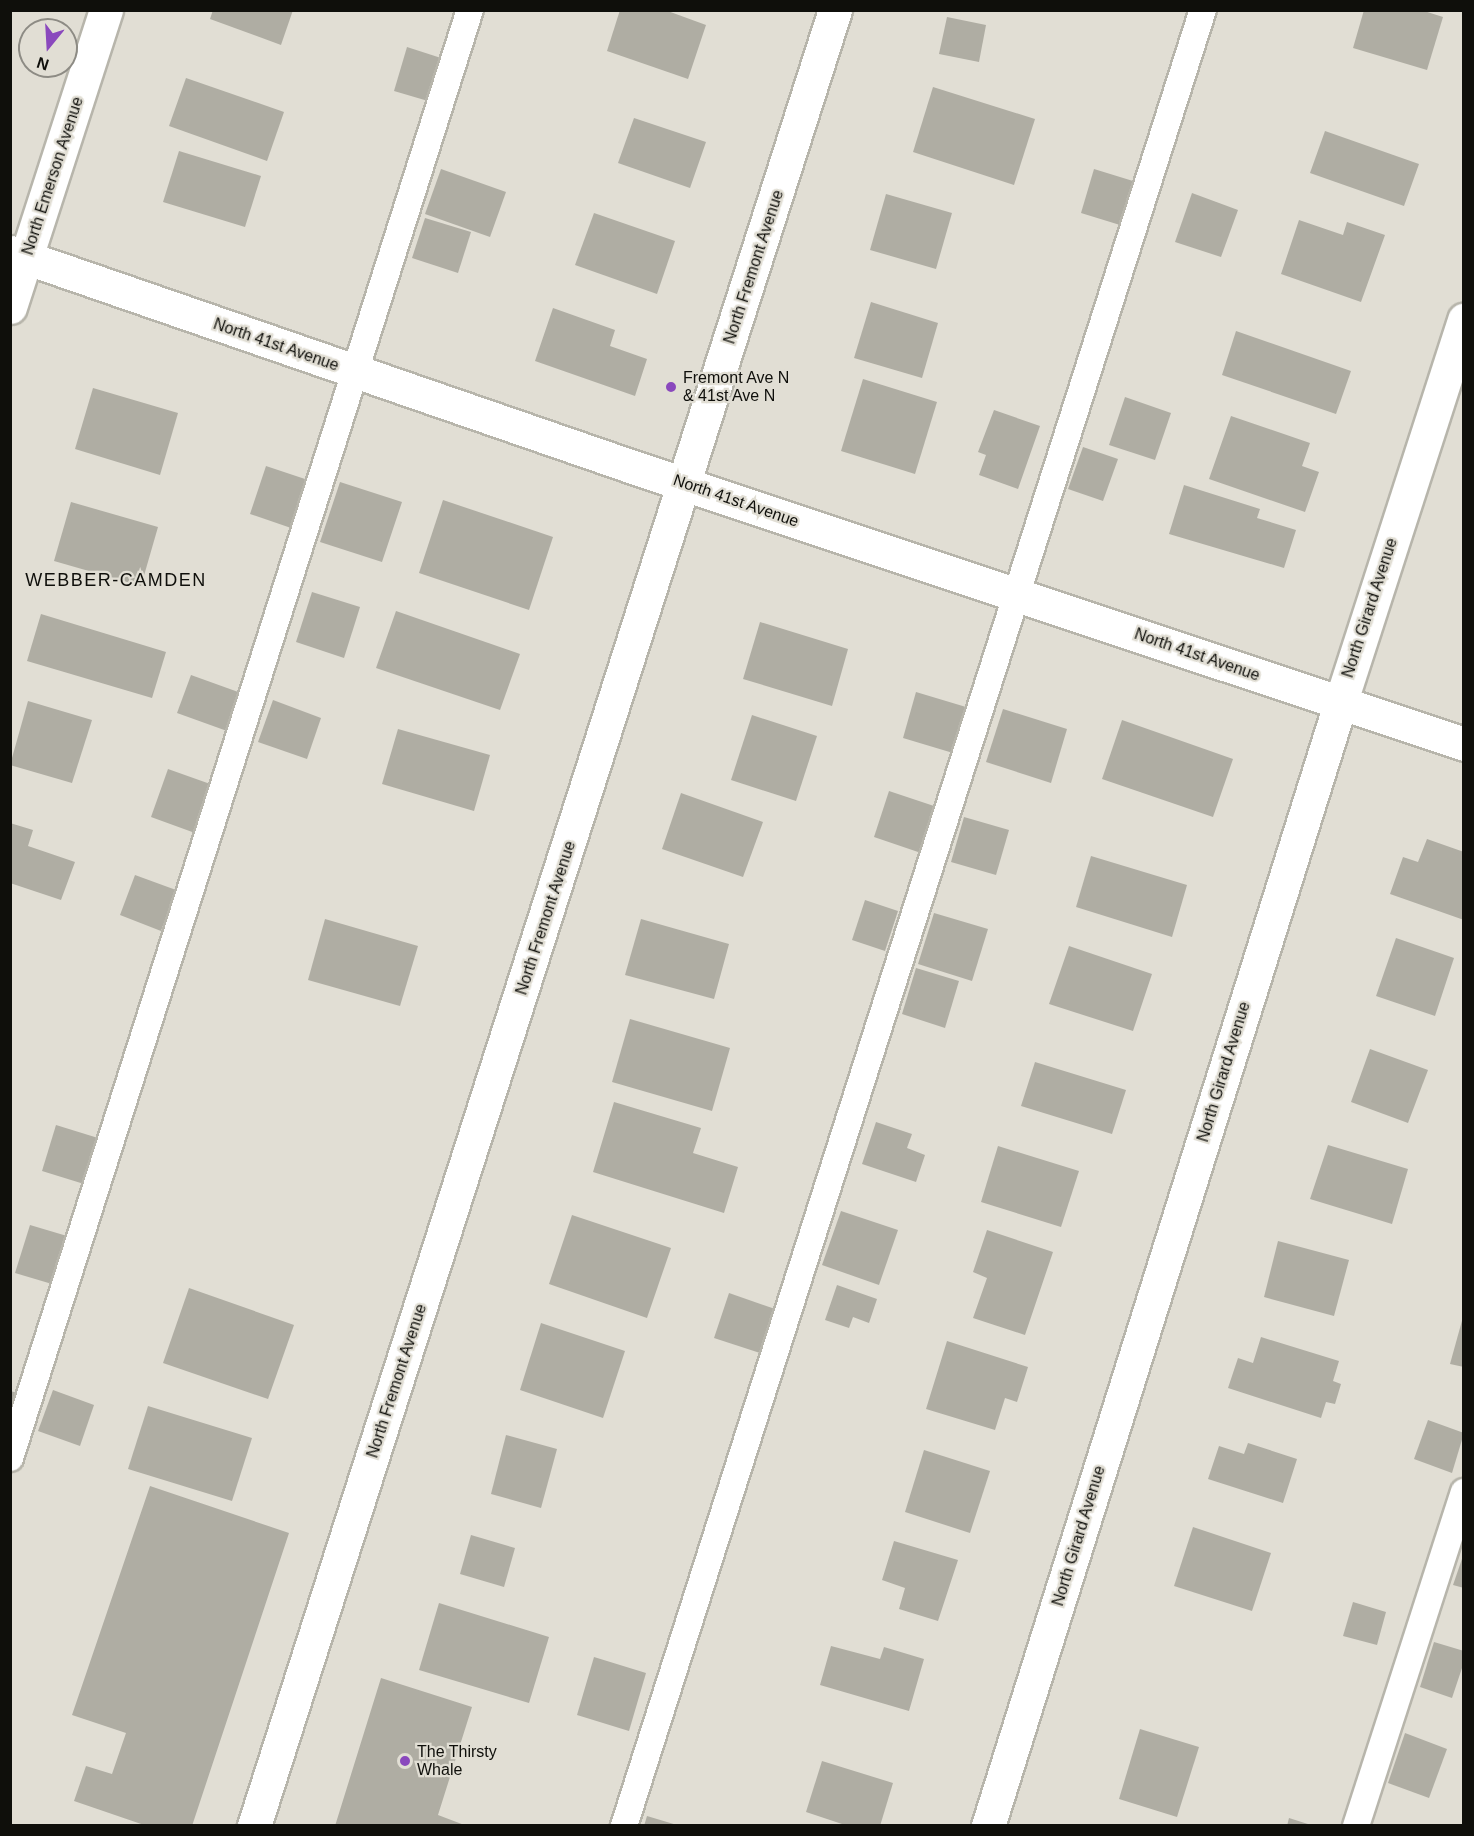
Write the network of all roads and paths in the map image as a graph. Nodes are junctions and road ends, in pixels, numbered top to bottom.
1 (106, 10) edge
2 (470, 10) edge
3 (835, 10) edge
4 (1203, 10) edge
5 (19, 254) edge
6 (10, 307) edge
7 (1464, 319) edge
8 (354, 372) junction
9 (685, 484) junction
10 (1017, 595) junction
11 (1340, 704) junction
12 (1464, 744) edge
13 (10, 1458) edge
14 (1464, 1491) edge
15 (254, 1826) edge
16 (624, 1826) edge
17 (988, 1826) edge
18 (1356, 1826) edge

1 - 5 street, North Emerson Avenue
2 - 8 lane
3 - 9 street, North Fremont Avenue
4 - 10 lane
5 - 6 street, North Emerson Avenue
5 - 8 street, North 41st Avenue
7 - 11 street, North Girard Avenue
8 - 9 street, North 41st Avenue
8 - 13 lane
9 - 10 street, North 41st Avenue
9 - 15 street, North Fremont Avenue
10 - 11 street, North 41st Avenue
10 - 16 lane
11 - 12 street, North 41st Avenue
11 - 17 street, North Girard Avenue
14 - 18 lane

